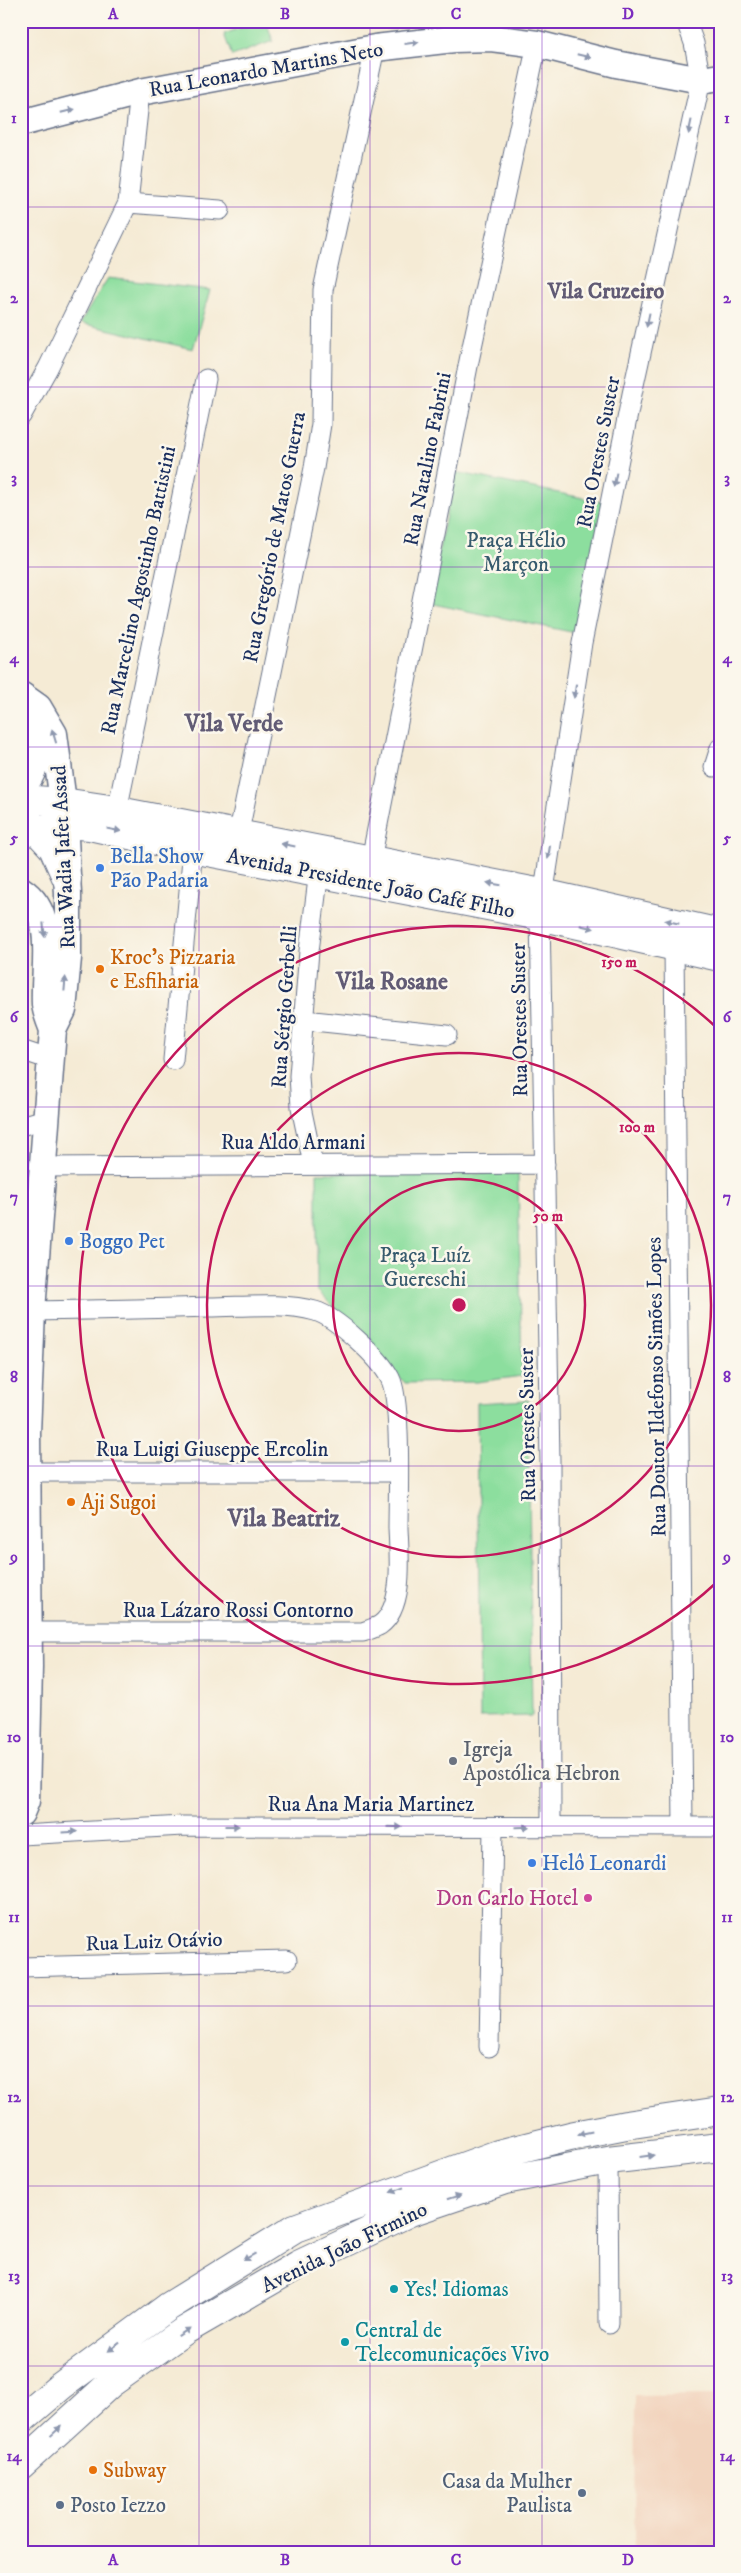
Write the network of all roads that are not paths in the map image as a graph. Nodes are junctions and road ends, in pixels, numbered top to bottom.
1 (686, 21) edge
2 (537, 44) junction
3 (375, 48) junction
4 (710, 79) edge
5 (140, 92) junction
6 (21, 123) edge
7 (128, 203) junction
8 (220, 210) dead end
9 (206, 379) dead end
10 (21, 416) edge
11 (21, 695) edge
12 (21, 718) edge
13 (720, 748) edge
14 (714, 767) dead end
15 (21, 788) edge
16 (21, 799) edge
17 (117, 811) junction
18 (64, 813) junction
19 (27, 826) edge
20 (194, 838) junction
21 (235, 846) junction
22 (320, 863) junction
23 (368, 872) junction
24 (67, 879) junction
25 (21, 890) edge
26 (541, 905) junction
27 (720, 933) edge
28 (674, 947) junction
29 (720, 957) edge
30 (304, 1020) junction
31 (53, 1030) junction
32 (447, 1035) dead end
33 (21, 1050) edge
34 (51, 1060) junction
35 (173, 1060) dead end
36 (33, 1122) edge
37 (313, 1164) junction
38 (545, 1164) junction
39 (41, 1167) junction
40 (32, 1311) junction
41 (27, 1472) junction
42 (397, 1472) junction
43 (27, 1632) junction
44 (24, 1790) edge
45 (21, 1814) edge
46 (551, 1826) junction
47 (683, 1827) junction
48 (720, 1827) edge
49 (493, 1828) junction
50 (21, 1834) edge
51 (287, 1960) dead end
52 (21, 1967) edge
53 (489, 2047) dead end
54 (720, 2111) edge
55 (719, 2149) edge
56 (608, 2160) junction
57 (609, 2324) dead end
58 (21, 2420) edge
59 (21, 2465) edge

1 - 4 street, Rua Orestes Suster
3 -> 2 street, Rua Leonardo Martins Neto
2 -> 4 street, Rua Leonardo Martins Neto
2 - 23 street, Rua Natalino Fabrini
3 - 5 street, Rua Leonardo Martins Neto
3 - 21 street, Rua Gregório de Matos Guerra
4 -> 26 street, Rua Orestes Suster
6 -> 5 street, Rua Leonardo Martins Neto
5 - 7 street
7 - 8 street
7 - 10 street
9 - 17 street, Rua Marcelino Agostinho Battistini
18 -> 11 street, Rua Wadia Jafet Assad
12 - 15 street, Rua Wadia Jafet Assad
13 - 14 street
16 - 18 main road, Avenida Presidente João Café Filho
17 - 18 main road, Avenida Presidente João Café Filho
17 - 20 main road, Avenida Presidente João Café Filho
18 - 19 main road, Avenida Presidente João Café Filho
18 -> 20 main road, Avenida Presidente João Café Filho
18 - 24 street, Rua Wadia Jafet Assad
19 - 24 main road
20 - 21 main road, Avenida Presidente João Café Filho
20 - 35 street
21 - 22 main road, Avenida Presidente João Café Filho
22 - 23 main road, Avenida Presidente João Café Filho
22 - 30 street, Rua Sérgio Gerbelli
23 - 26 main road, Avenida Presidente João Café Filho
31 -> 24 street, Rua Wadia Jafet Assad
25 -> 31 street, Rua Wadia Jafet Assad
27 -> 26 main road, Avenida Presidente João Café Filho
26 -> 28 main road, Avenida Presidente João Café Filho
26 - 38 street, Rua Orestes Suster
28 - 29 main road, Avenida Presidente João Café Filho
28 - 47 street, Rua Doutor Ildefonso Simões Lopes
30 - 32 street
30 - 37 street, Rua Sérgio Gerbelli
31 - 34 street, Rua Wadia Jafet Assad
33 - 34 street
34 - 36 street, Rua Wadia Jafet Assad
36 - 39 street, Rua Wadia Jafet Assad
37 - 38 street, Rua Aldo Armani
37 - 39 street, Rua Aldo Armani
38 - 46 street, Rua Orestes Suster
39 - 40 street, Rua Wadia Jafet Assad
40 - 41 street, Rua Wadia Jafet Assad
40 - 42 street, Rua Lázaro Rossi Contorno
41 - 42 street, Rua Luigi Giuseppe Ercolin
41 - 43 street, Rua Wadia Jafet Assad
42 - 43 street, Rua Lázaro Rossi Contorno
43 - 44 street, Rua Wadia Jafet Assad
44 - 45 street, Rua Wadia Jafet Assad
46 - 47 street, Rua Ana Maria Martinez
49 -> 46 street, Rua Ana Maria Martinez
47 - 48 street, Rua Ana Maria Martinez
50 -> 49 street, Rua Ana Maria Martinez
49 - 53 street
51 - 52 street, Rua Luiz Otávio
54 -> 58 main road, Avenida João Firmino
56 -> 55 main road, Avenida João Firmino
56 - 57 street
59 -> 56 main road, Avenida João Firmino

